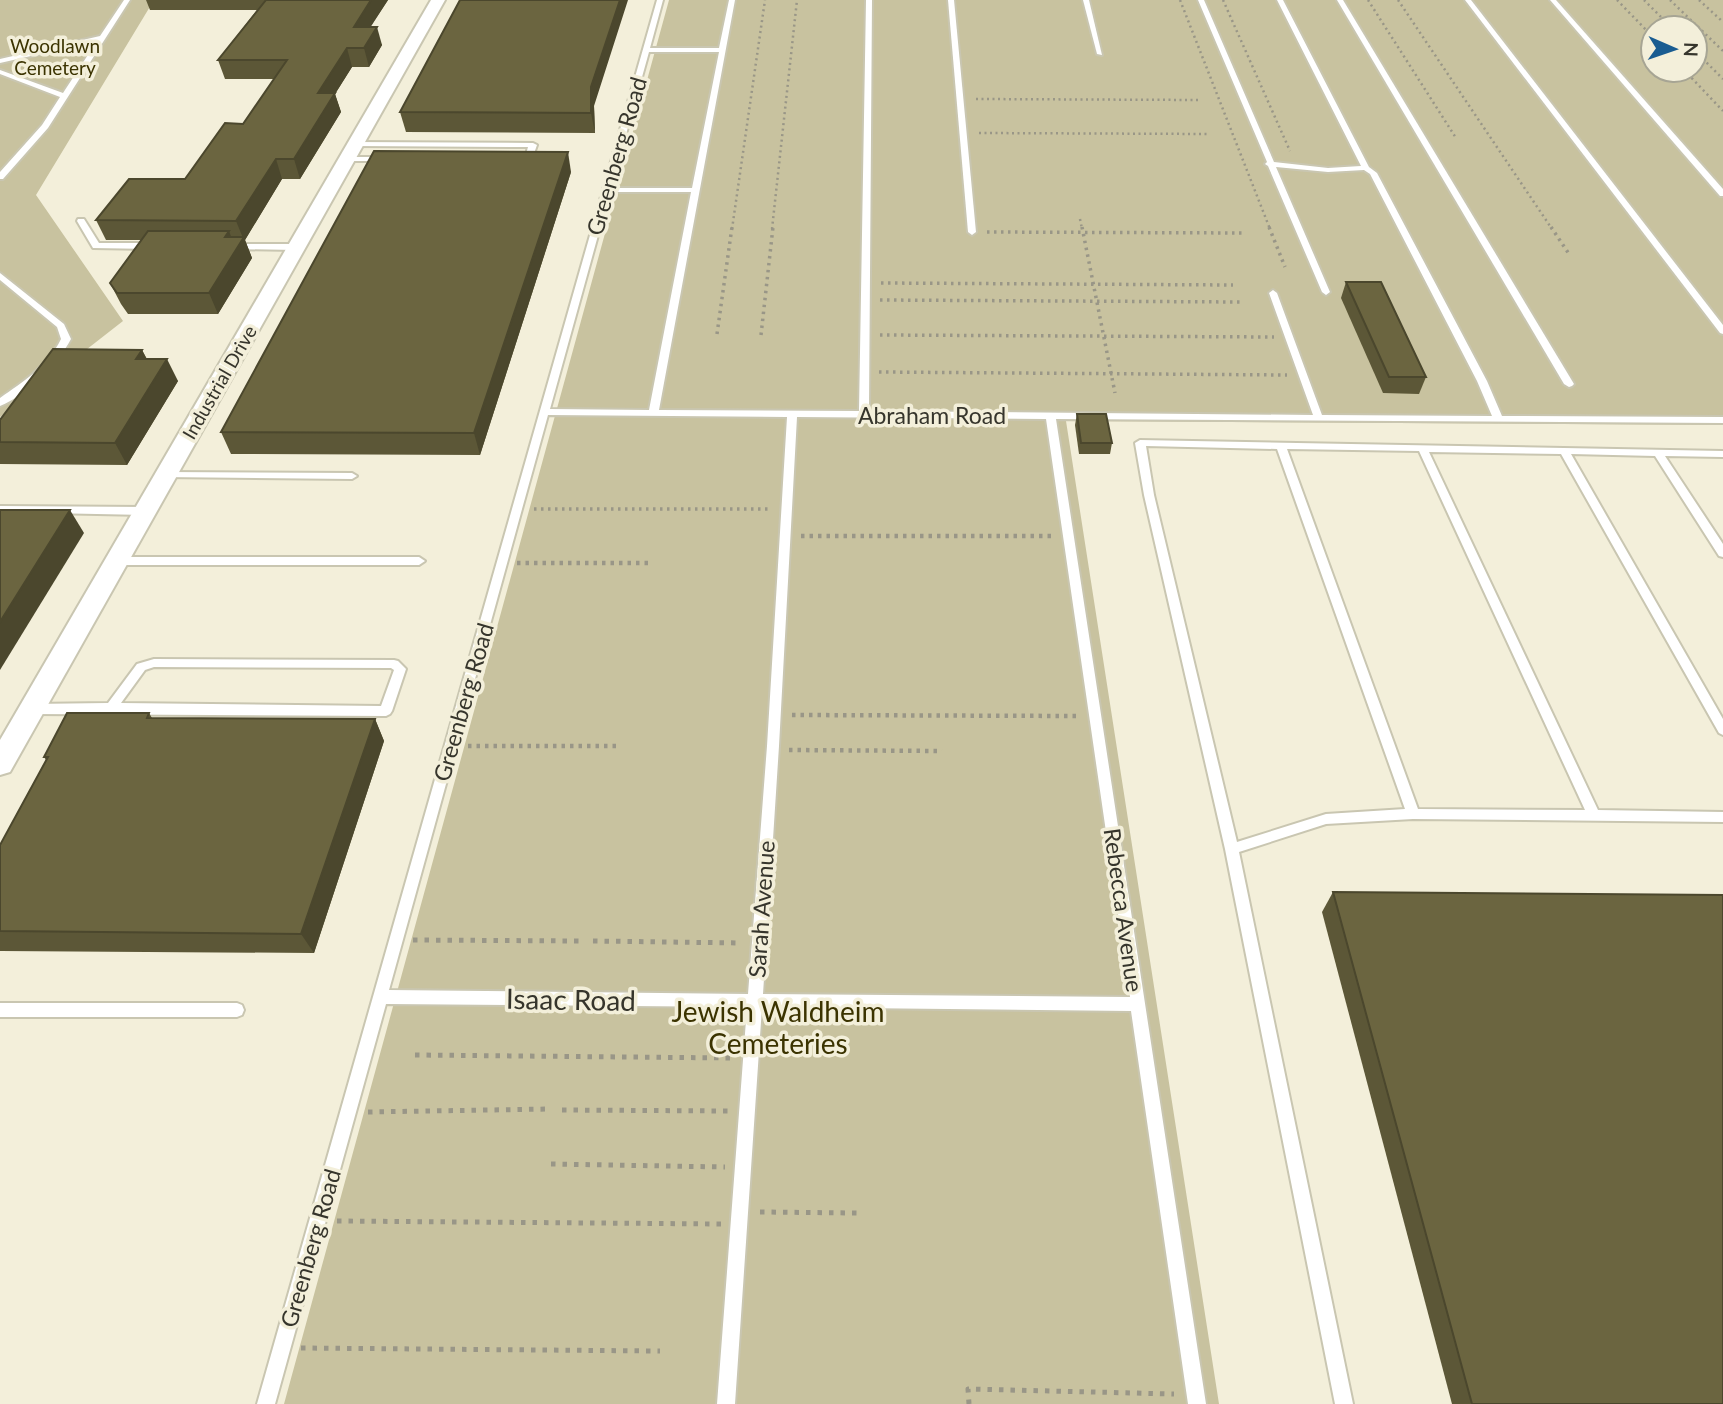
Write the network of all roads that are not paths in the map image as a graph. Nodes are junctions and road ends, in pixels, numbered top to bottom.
1 (127, 0) edge
2 (438, 0) edge
3 (660, 0) edge
4 (732, 0) edge
5 (869, 0) edge
6 (951, 0) edge
7 (1086, 0) edge
8 (1201, 0) edge
9 (1280, 0) edge
10 (1340, 0) edge
11 (1468, 0) edge
12 (1553, 0) edge
13 (104, 37) junction
14 (646, 50) junction
15 (722, 50) junction
16 (1100, 54) dead end
17 (0, 61) edge
18 (0, 72) edge
19 (65, 96) junction
20 (351, 151) junction
21 (402, 159) edge
22 (514, 160) edge
23 (1269, 164) junction
24 (1366, 168) junction
25 (0, 177) edge
26 (607, 190) junction
27 (696, 190) junction
28 (1723, 194) edge
29 (80, 221) dead end
30 (972, 232) road end
31 (163, 246) edge
32 (216, 247) edge
33 (296, 247) junction
34 (0, 276) edge
35 (1326, 292) dead end
36 (1273, 293) dead end
37 (1723, 331) edge
38 (1569, 384) dead end
39 (0, 403) edge
40 (545, 412) junction
41 (653, 413) junction
42 (792, 414) junction
43 (864, 414) junction
44 (1051, 416) junction
45 (1318, 416) junction
46 (1497, 419) junction
47 (1723, 420) edge
48 (1281, 446) junction
49 (1422, 448) junction
50 (1564, 451) junction
51 (1658, 453) junction
52 (1723, 454) edge
53 (165, 475) junction
54 (352, 476) dead end
55 (0, 509) edge
56 (145, 511) junction
57 (1723, 553) edge
58 (116, 561) junction
59 (419, 561) dead end
60 (111, 708) junction
61 (31, 709) junction
62 (1723, 730) edge
63 (9, 733) edge
64 (0, 764) edge
65 (1413, 814) junction
66 (1594, 816) junction
67 (1723, 817) edge
68 (1232, 849) junction
69 (380, 997) junction
70 (755, 1000) junction
71 (1139, 1004) junction
72 (0, 1010) edge
73 (237, 1010) dead end
74 (1196, 1399) edge
75 (266, 1404) edge
76 (726, 1404) edge
77 (1343, 1404) edge

1 - 13 lane
2 - 20 street, Industrial Drive
3 - 14 lane, Greenberg Road
4 - 15 lane
5 - 43 lane
6 - 30 lane
7 - 16 lane
8 - 23 lane
9 - 24 lane
10 - 38 lane
11 - 37 lane
12 - 28 lane
13 - 17 lane
13 - 19 lane
14 - 15 lane
14 - 26 lane, Greenberg Road
15 - 27 lane
18 - 19 lane
19 - 25 lane
20 - 21 lane
20 - 22 lane
20 - 33 street, Industrial Drive
23 - 24 lane
23 - 35 lane
24 - 46 lane
26 - 27 lane
26 - 40 lane, Greenberg Road
27 - 41 lane
29 - 31 lane
32 - 33 lane
33 - 53 street, Industrial Drive
34 - 39 lane
36 - 45 lane
40 - 41 lane, Abraham Road
40 - 69 lane, Greenberg Road
41 - 42 lane, Abraham Road
42 - 43 lane, Abraham Road
42 - 70 lane, Sarah Avenue
43 - 44 lane, Abraham Road
44 - 45 lane, Abraham Road
44 - 71 lane, Rebecca Avenue
45 - 46 lane, Abraham Road
46 - 47 lane, Abraham Road
48 - 49 lane
48 - 65 lane
48 - 68 lane
49 - 50 lane
49 - 66 lane
50 - 51 lane
50 - 62 lane
51 - 52 lane
51 - 57 lane
53 - 54 lane
53 - 56 street, Industrial Drive
55 - 56 lane
56 - 58 street, Industrial Drive
58 - 59 lane
58 - 61 street, Industrial Drive
60 - 60 lane
60 - 61 lane
61 - 63 street, Industrial Drive
63 - 64 street, Industrial Drive
65 - 66 lane
65 - 68 lane
66 - 67 lane
68 - 77 lane
69 - 70 lane, Isaac Road
69 - 75 lane, Greenberg Road
70 - 71 lane, Isaac Road
70 - 76 lane, Sarah Avenue
71 - 74 lane, Rebecca Avenue
72 - 73 lane

